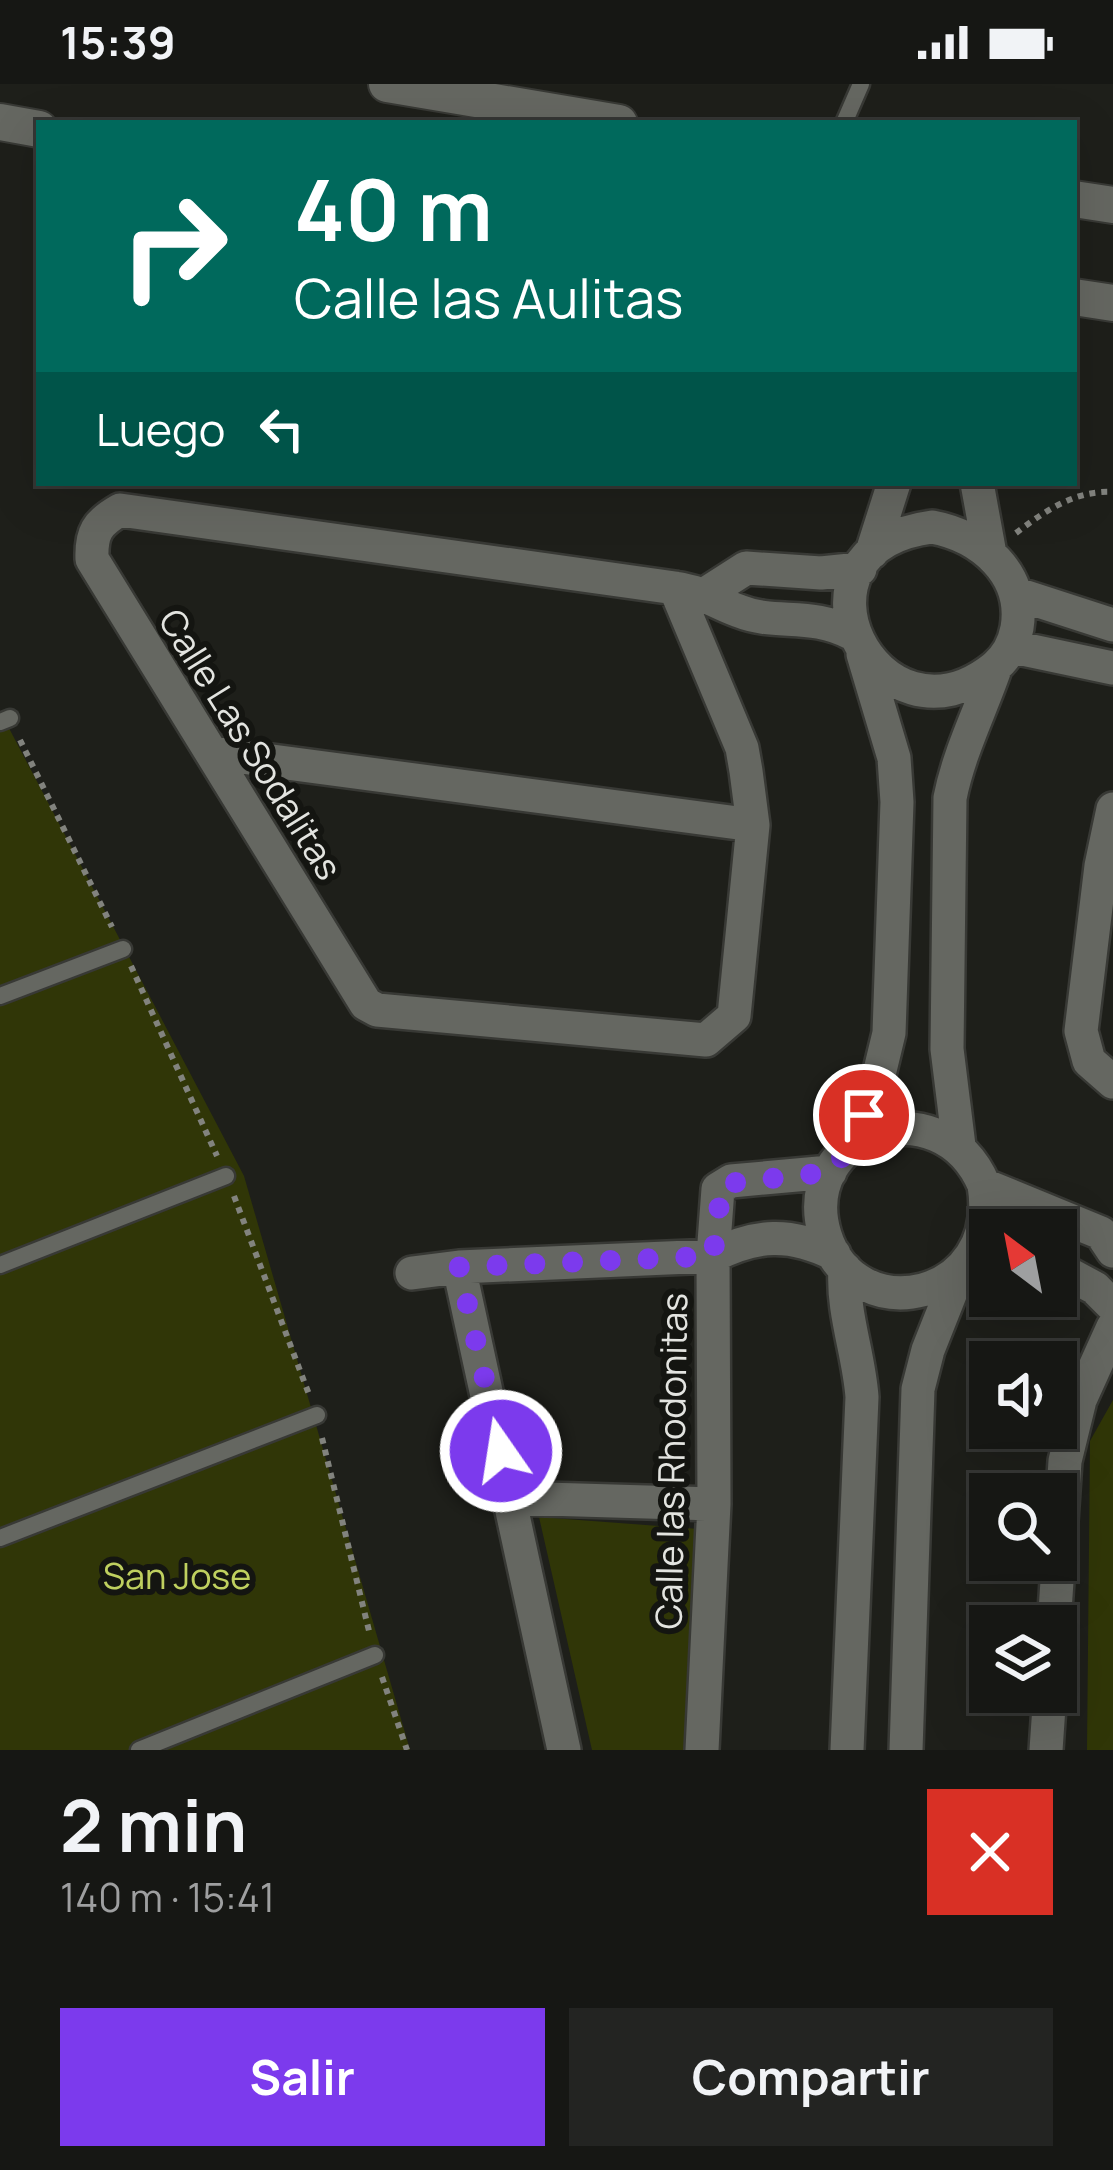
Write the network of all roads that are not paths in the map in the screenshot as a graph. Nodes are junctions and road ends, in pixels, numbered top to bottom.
1 (387, 84) edge
2 (861, 84) edge
3 (601, 120) edge
4 (845, 120) edge
5 (0, 122) edge
6 (36, 128) edge
7 (1077, 199) edge
8 (1113, 205) edge
9 (1077, 297) edge
10 (1113, 303) edge
11 (893, 486) edge
12 (978, 486) edge
13 (990, 554) junction
14 (866, 560) junction
15 (691, 591) junction
16 (1017, 594) junction
17 (1113, 625) edge
18 (858, 643) junction
19 (1004, 656) junction
20 (1113, 668) edge
21 (212, 753) junction
22 (1113, 809) edge
23 (753, 825) junction
24 (1107, 867) edge
25 (122, 949) road end
26 (0, 996) edge
27 (1101, 1072) edge
28 (959, 1146) junction
29 (841, 1159) junction
30 (226, 1176) road end
31 (984, 1185) junction
32 (987, 1209) edge
33 (1107, 1242) edge
34 (713, 1256) junction
35 (969, 1261) edge
36 (840, 1262) junction
37 (0, 1265) edge
38 (459, 1267) junction
39 (969, 1269) edge
40 (412, 1273) dead end
41 (1077, 1278) edge
42 (1113, 1306) edge
43 (1113, 1328) edge
44 (316, 1415) road end
45 (512, 1498) junction
46 (714, 1504) junction
47 (0, 1538) edge
48 (1055, 1605) edge
49 (375, 1655) road end
50 (1049, 1713) edge
51 (139, 1750) edge
52 (564, 1750) edge
53 (702, 1750) edge
54 (848, 1750) edge
55 (906, 1750) edge
56 (1046, 1750) edge

1 - 3 street
2 - 4 lane
5 - 6 street
7 - 8 street
9 - 10 street
11 - 14 street
12 - 13 street
13 - 14 street
13 - 16 street
14 - 15 street
14 - 18 street
15 - 18 street
15 - 21 street, Calle Las Sodalitas
15 - 23 street
16 - 17 street
16 - 19 street
18 - 19 street
18 - 29 street
19 - 20 street
19 - 28 street
21 - 23 street
21 - 23 street, Calle Las Sodalitas
22 - 24 street
24 - 27 street
25 - 26 lane
28 - 29 street
28 - 31 street
29 - 34 street, Calle las Rhodonitas
29 - 36 street
30 - 37 lane
31 - 32 street
31 - 33 street
34 - 36 street
34 - 38 street
34 - 46 street, Calle las Rhodonitas
35 - 36 street
36 - 54 street
38 - 40 street
38 - 45 street
39 - 55 street
41 - 42 street
43 - 48 street
44 - 47 lane
45 - 46 street
45 - 52 street
46 - 53 street, Calle las Rhodonitas
49 - 51 lane
50 - 56 street

